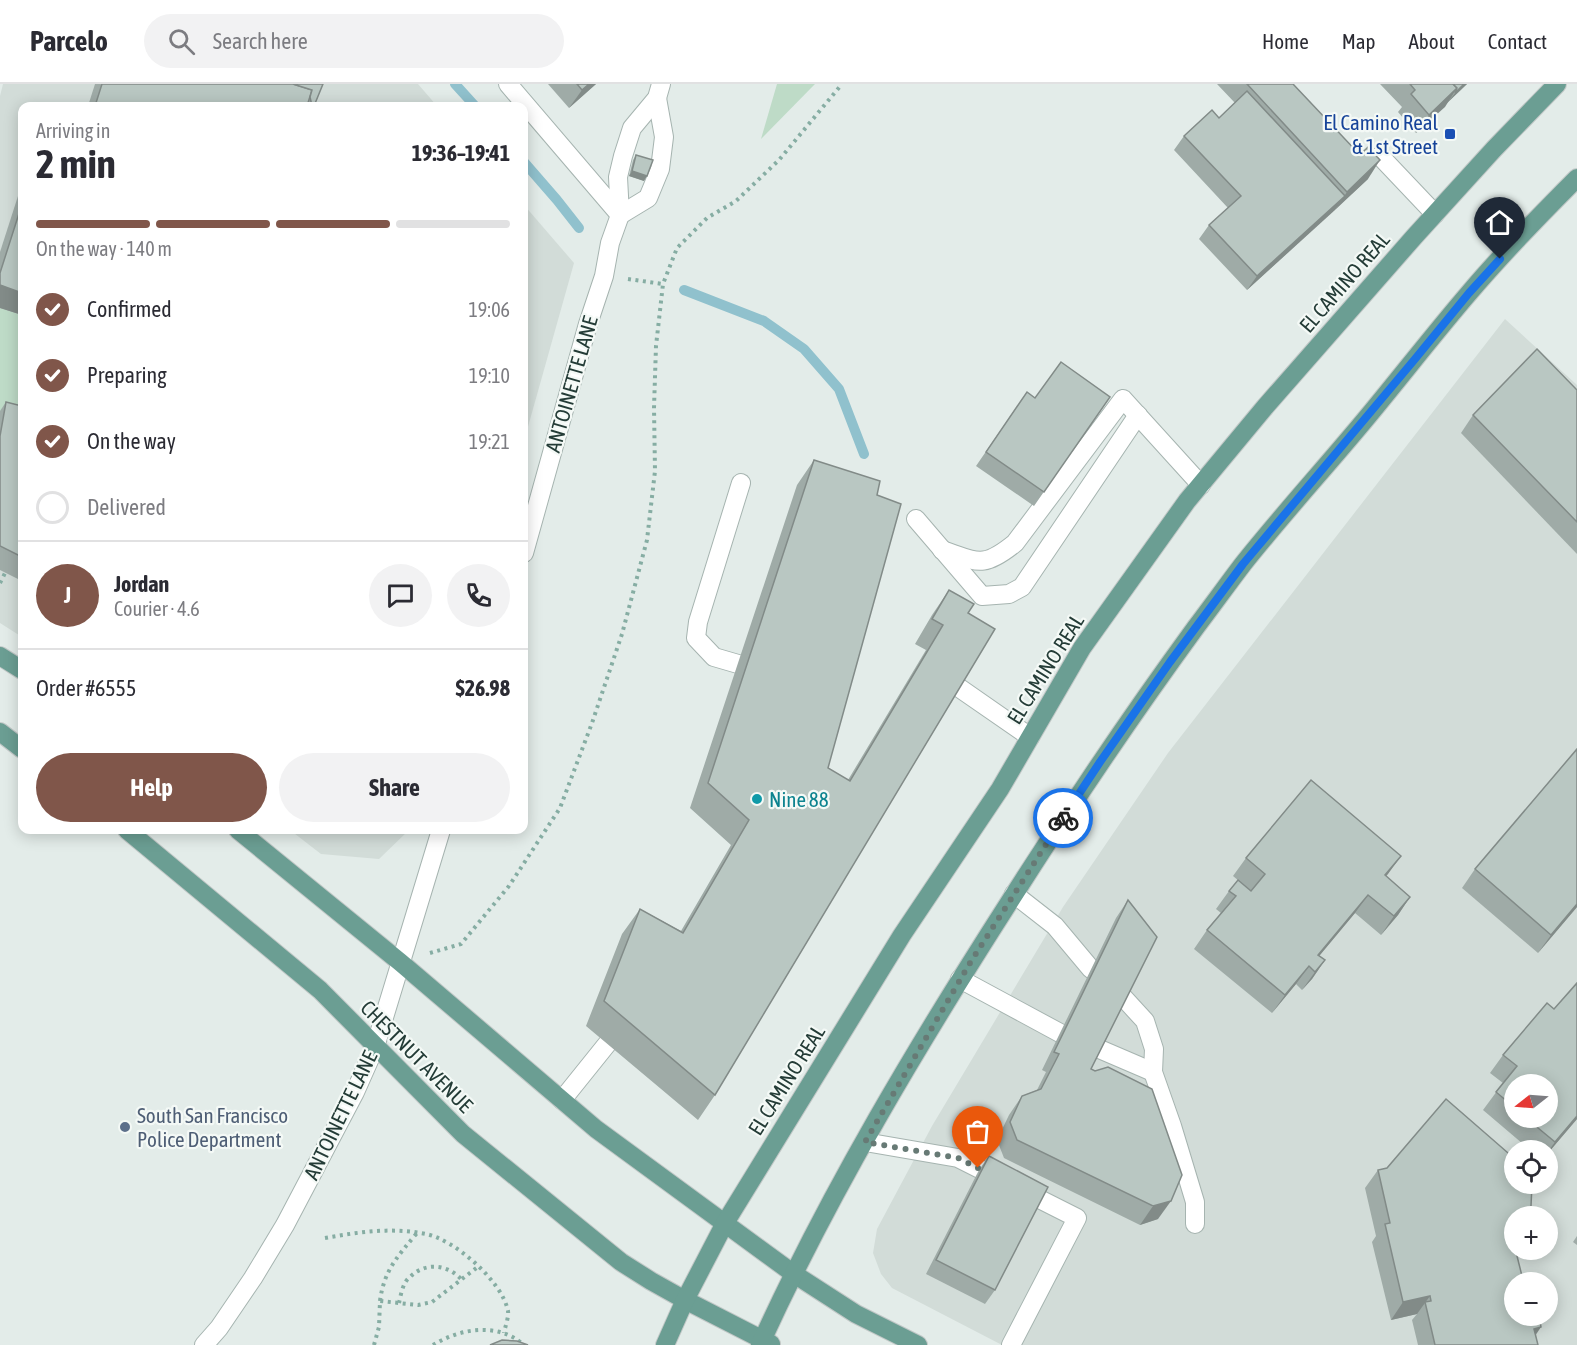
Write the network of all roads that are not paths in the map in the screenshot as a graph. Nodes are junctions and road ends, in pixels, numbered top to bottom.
1 (508, 84) edge
2 (1557, 84) edge
3 (659, 91) edge
4 (524, 102) edge
5 (528, 107) edge
6 (1380, 156) edge
7 (1577, 178) edge
8 (1435, 214) junction
9 (620, 215) junction
10 (1138, 415) junction
11 (741, 483) dead end
12 (1201, 485) junction
13 (916, 519) dead end
14 (528, 539) edge
15 (942, 550) junction
16 (0, 656) edge
17 (738, 664) dead end
18 (18, 667) edge
19 (958, 687) edge
20 (0, 732) edge
21 (1030, 736) junction
22 (18, 746) edge
23 (132, 834) edge
24 (243, 834) edge
25 (440, 834) edge
26 (1014, 894) junction
27 (400, 962) junction
28 (1091, 969) dead end
29 (960, 979) junction
30 (1124, 997) edge
31 (1060, 1033) edge
32 (607, 1044) edge
33 (375, 1047) junction
34 (1097, 1048) edge
35 (1153, 1072) junction
36 (562, 1100) junction
37 (865, 1142) junction
38 (725, 1223) junction
39 (1195, 1224) dead end
40 (794, 1274) junction
41 (685, 1300) junction
42 (765, 1343) edge
43 (204, 1345) edge
44 (665, 1345) edge
45 (918, 1345) edge
46 (1011, 1345) edge

1 - 4 street
2 - 8 main road, EL CAMINO REAL
3 - 9 street, ANTOINETTE LANE
3 - 9 street, ANTOINETTE LANE
5 - 9 street
6 - 8 street
7 - 26 main road
8 - 12 main road, EL CAMINO REAL
9 - 14 street, ANTOINETTE LANE
10 - 12 street
10 - 15 street
10 - 15 street
11 - 17 street
12 - 21 main road, EL CAMINO REAL
13 - 15 street
16 - 18 main road
19 - 21 street
20 - 22 main road
21 - 38 main road, EL CAMINO REAL
23 - 33 main road, CHESTNUT AVENUE
24 - 27 main road
25 - 27 street, ANTOINETTE LANE
26 - 28 street
26 - 29 main road
27 - 33 street, ANTOINETTE LANE
27 - 36 main road
29 - 31 street
29 - 37 main road
30 - 35 street
32 - 36 street
33 - 41 main road, CHESTNUT AVENUE
33 - 43 street, ANTOINETTE LANE
34 - 35 street
35 - 39 street
36 - 38 main road
37 - 40 main road
37 - 46 street
38 - 40 main road
38 - 41 main road, EL CAMINO REAL
40 - 42 main road
40 - 45 main road
41 - 42 main road, CHESTNUT AVENUE
41 - 44 main road, EL CAMINO REAL

